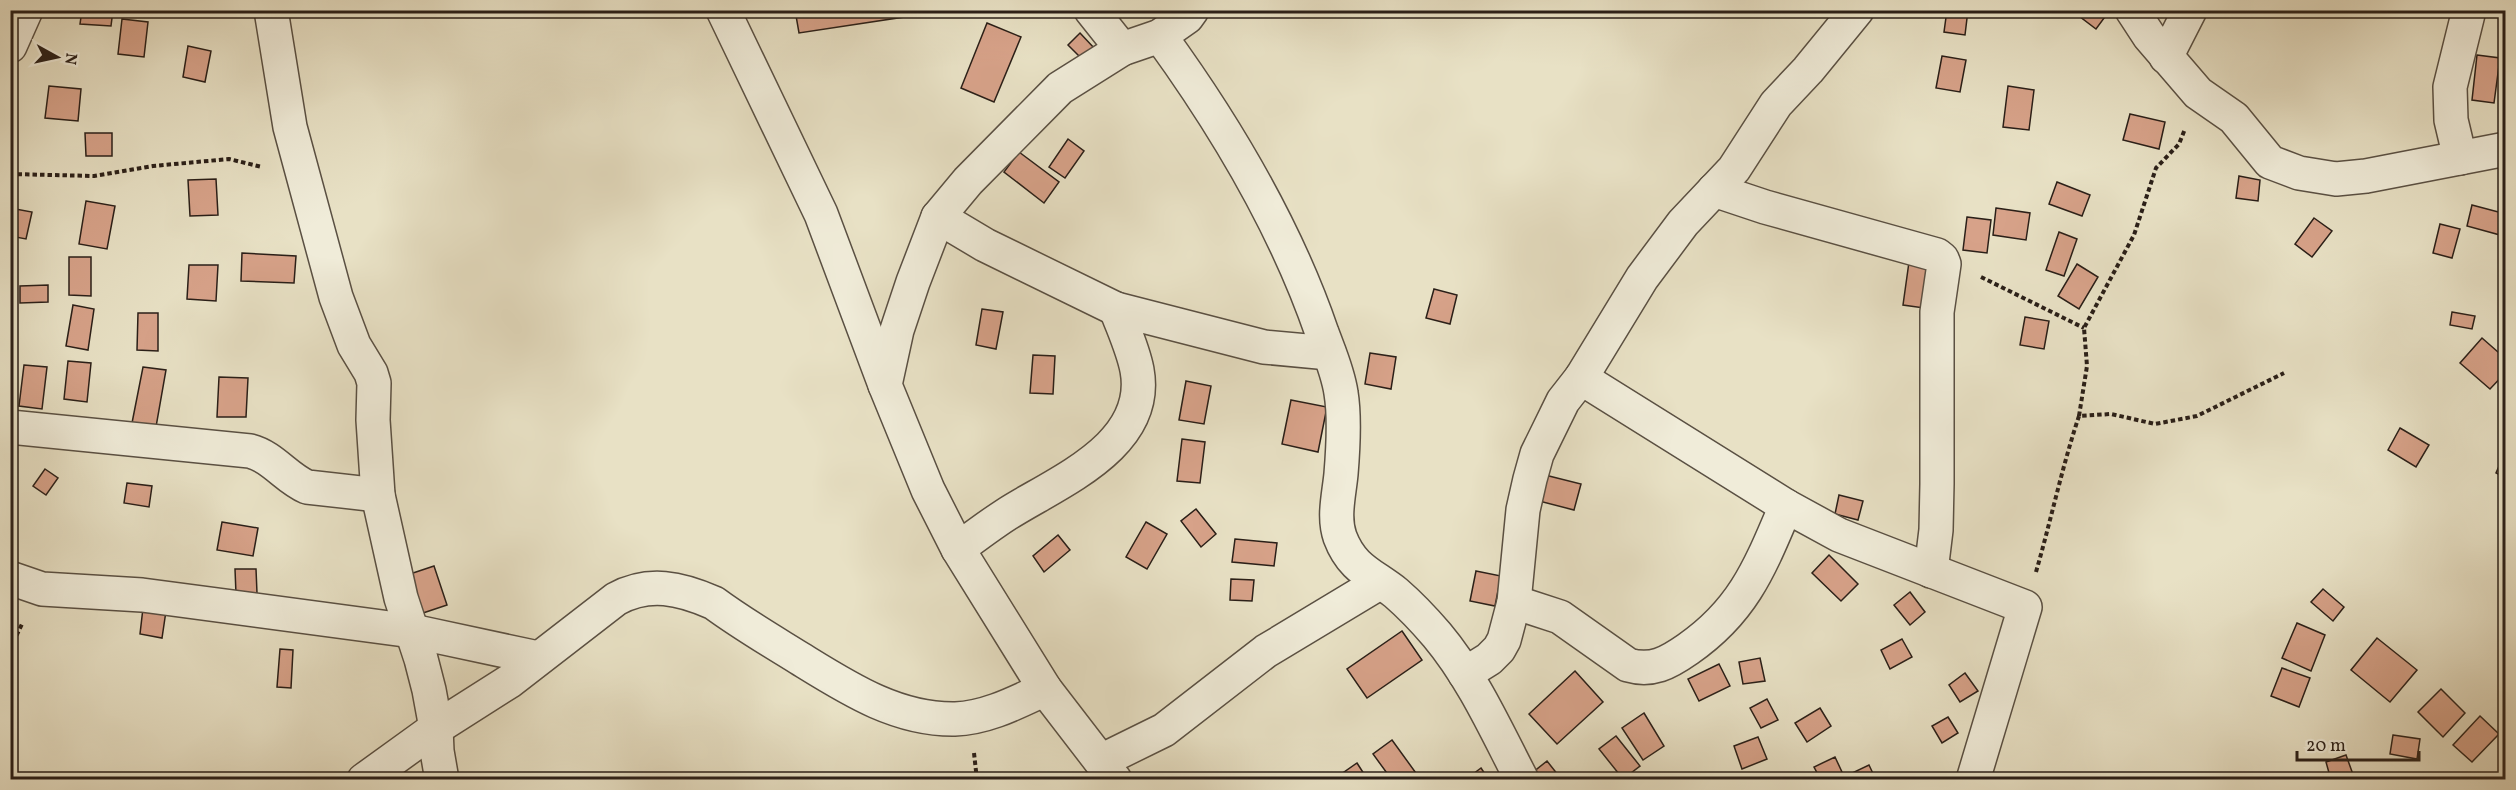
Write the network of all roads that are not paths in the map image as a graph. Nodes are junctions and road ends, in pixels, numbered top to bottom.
1 (26, 10) edge
2 (270, 10) edge
3 (723, 10) edge
4 (1091, 10) edge
5 (1192, 10) edge
6 (1857, 10) edge
7 (2132, 10) edge
8 (2190, 10) edge
9 (2469, 10) edge
10 (1160, 36) junction
11 (10, 46) edge
12 (1122, 49) junction
13 (2166, 57) junction
14 (2505, 149) edge
15 (2460, 158) junction
16 (1714, 190) junction
17 (938, 217) junction
18 (1116, 309) junction
19 (1329, 353) junction
20 (1581, 378) junction
21 (885, 385) junction
22 (10, 427) edge
23 (378, 495) junction
24 (1786, 506) junction
25 (958, 549) junction
26 (1930, 571) junction
27 (10, 578) edge
28 (1380, 583) junction
29 (1514, 602) junction
30 (412, 631) junction
31 (538, 658) junction
32 (1466, 674) junction
33 (1045, 689) junction
34 (436, 728) junction
35 (1108, 770) edge
36 (364, 780) edge
37 (442, 780) edge
38 (1522, 780) edge
39 (1972, 780) edge

1 - 11 street
2 - 23 street
3 - 21 street
4 - 12 street
5 - 10 street
6 - 16 street
7 - 13 street
8 - 13 street
9 - 15 street
10 - 12 street
10 - 19 street
12 - 17 street
13 - 15 street
14 - 15 street
16 - 20 street
16 - 26 street
17 - 18 street
17 - 21 street
18 - 19 street
18 - 25 street
19 - 28 street
20 - 24 street
20 - 29 street
21 - 25 street
22 - 23 street
23 - 30 street
24 - 26 street
24 - 29 street
25 - 33 street
26 - 39 street
27 - 30 street
28 - 32 street
28 - 35 street
29 - 32 street
30 - 31 street
30 - 34 street
31 - 33 street
31 - 34 street
32 - 38 street
33 - 35 street
34 - 36 street
34 - 37 street

